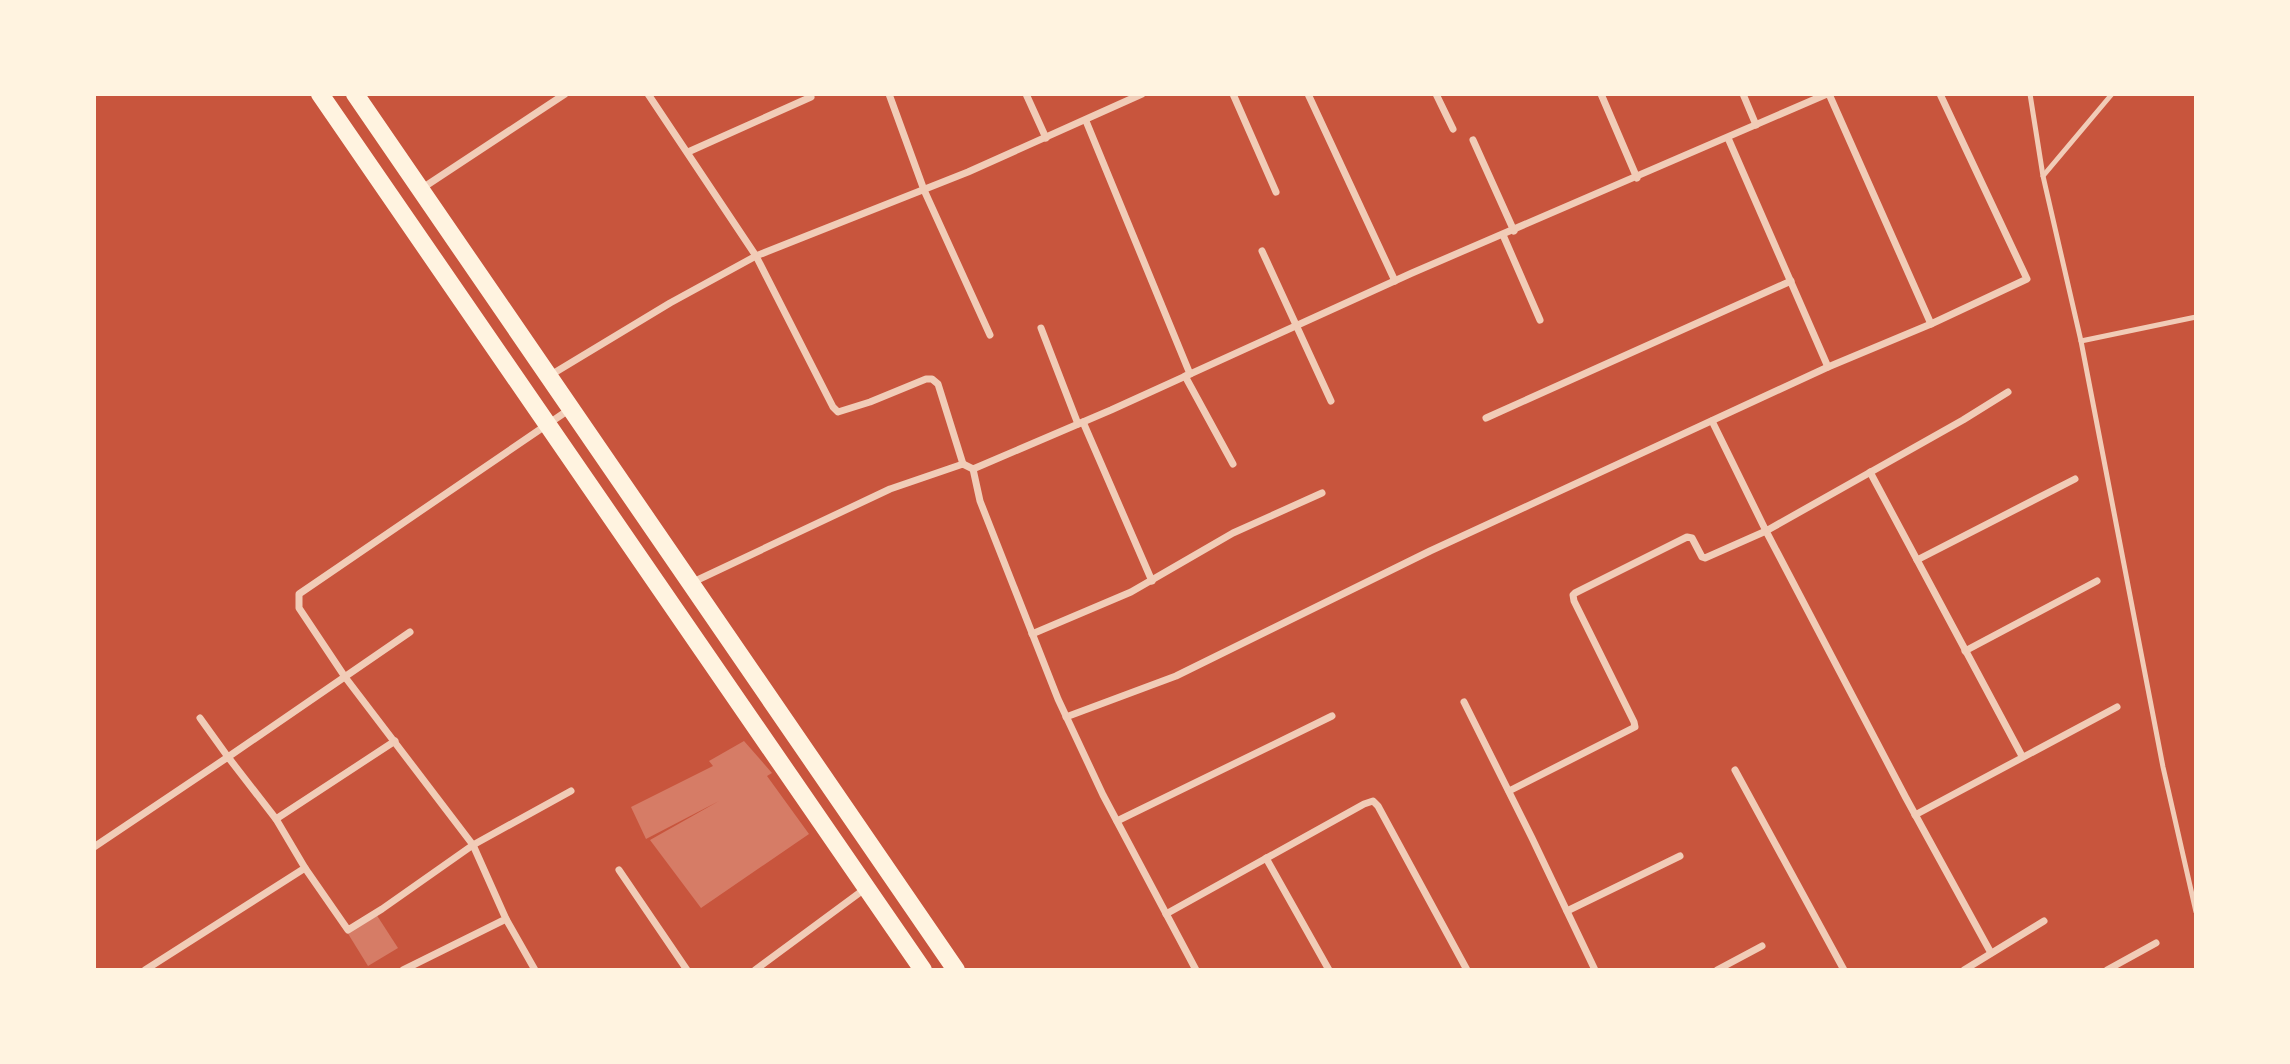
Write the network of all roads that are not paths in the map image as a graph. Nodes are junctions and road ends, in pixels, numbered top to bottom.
1 (320, 94) edge
2 (355, 94) edge
3 (565, 94) edge
4 (648, 94) edge
5 (889, 94) edge
6 (1026, 94) edge
7 (1142, 94) edge
8 (1233, 94) edge
9 (1308, 94) edge
10 (1436, 94) edge
11 (1601, 94) edge
12 (1743, 94) edge
13 (1828, 94) edge
14 (1940, 94) edge
15 (2030, 94) edge
16 (2112, 94) edge
17 (811, 97) dead end
18 (1086, 121) junction
19 (1756, 125) junction
20 (1453, 129) dead end
21 (1046, 138) junction
22 (1728, 138) junction
23 (1473, 140) dead end
24 (688, 152) junction
25 (2043, 176) junction
26 (1637, 178) junction
27 (420, 190) junction
28 (924, 190) junction
29 (1276, 192) dead end
30 (1514, 231) junction
31 (1503, 235) junction
32 (1262, 251) dead end
33 (756, 256) junction
34 (1395, 281) junction
35 (1791, 281) junction
36 (2196, 317) edge
37 (1540, 320) dead end
38 (1931, 324) junction
39 (1297, 325) junction
40 (1041, 328) dead end
41 (990, 335) dead end
42 (2081, 341) junction
43 (1828, 367) junction
44 (1188, 375) junction
45 (548, 376) junction
46 (2008, 392) dead end
47 (1331, 401) dead end
48 (570, 408) junction
49 (1486, 418) dead end
50 (1712, 421) junction
51 (1081, 423) junction
52 (547, 424) junction
53 (963, 464) junction
54 (1233, 464) dead end
55 (973, 469) junction
56 (1870, 472) junction
57 (2075, 479) dead end
58 (1322, 493) dead end
59 (1766, 531) junction
60 (1917, 560) junction
61 (1152, 580) junction
62 (2097, 581) dead end
63 (691, 583) junction
64 (410, 632) dead end
65 (1032, 634) junction
66 (1965, 651) junction
67 (345, 677) junction
68 (1464, 702) dead end
69 (2117, 707) dead end
70 (1332, 716) dead end
71 (200, 718) dead end
72 (1066, 718) junction
73 (395, 741) junction
74 (2022, 756) junction
75 (228, 757) junction
76 (1735, 771) dead end
77 (571, 791) dead end
78 (1509, 791) junction
79 (1915, 815) junction
80 (275, 819) junction
81 (1116, 821) junction
82 (473, 845) junction
83 (94, 847) edge
84 (1680, 856) dead end
85 (1266, 858) junction
86 (305, 868) junction
87 (619, 870) dead end
88 (866, 888) junction
89 (1567, 911) junction
90 (2196, 912) edge
91 (1166, 914) junction
92 (506, 919) junction
93 (2044, 921) dead end
94 (2156, 943) dead end
95 (1762, 946) dead end
96 (1991, 953) junction
97 (145, 970) edge
98 (403, 970) edge
99 (535, 970) edge
100 (687, 970) edge
101 (755, 970) edge
102 (923, 970) edge
103 (956, 970) edge
104 (1196, 970) edge
105 (1329, 970) edge
106 (1467, 970) edge
107 (1595, 970) edge
108 (1717, 970) edge
109 (1844, 970) edge
110 (1964, 970) edge
111 (2107, 970) edge

1 - 52 main road
2 - 27 main road
3 - 27 street
4 - 24 street
5 - 28 street
6 - 21 street
7 - 18 street
8 - 29 street
9 - 34 street
10 - 20 street
11 - 26 street
12 - 19 street
13 - 19 street
13 - 38 street
14 - 38 street
15 - 25 lane
16 - 25 lane
17 - 24 street
18 - 21 street
18 - 44 street
19 - 22 street
21 - 28 street
22 - 26 street
22 - 35 street
23 - 30 street
24 - 33 street
25 - 42 lane
26 - 30 street
27 - 45 main road
28 - 33 street
28 - 41 street
30 - 31 street
31 - 34 street
31 - 37 street
32 - 39 street
33 - 45 street
33 - 53 street
34 - 39 street
35 - 43 street
35 - 49 street
36 - 42 lane
38 - 43 street
39 - 44 street
39 - 47 street
40 - 51 street
42 - 90 lane
43 - 50 street
44 - 51 street
44 - 54 street
45 - 48 main road
46 - 56 street
48 - 52 street
48 - 63 main road
50 - 59 street
50 - 72 street
51 - 55 street
51 - 61 street
52 - 67 street
52 - 88 main road
53 - 55 street
53 - 63 street
55 - 65 street
56 - 59 street
56 - 60 street
57 - 60 street
58 - 61 street
59 - 78 street
59 - 79 street
60 - 66 street
61 - 65 street
62 - 66 street
63 - 103 main road
64 - 67 street
65 - 72 street
66 - 74 street
67 - 73 street
67 - 75 street
68 - 78 street
69 - 74 street
70 - 81 street
71 - 75 street
72 - 81 street
73 - 80 street
73 - 82 street
74 - 79 street
75 - 80 street
75 - 83 street
76 - 109 street
77 - 82 street
78 - 89 street
79 - 96 street
80 - 86 street
81 - 91 street
82 - 86 street
82 - 92 street
84 - 89 street
85 - 91 street
85 - 105 street
85 - 106 street
86 - 97 street
87 - 100 street
88 - 101 street
88 - 102 main road
89 - 107 street
91 - 104 street
92 - 98 street
92 - 99 street
93 - 96 street
94 - 111 street
95 - 108 street
96 - 110 street

